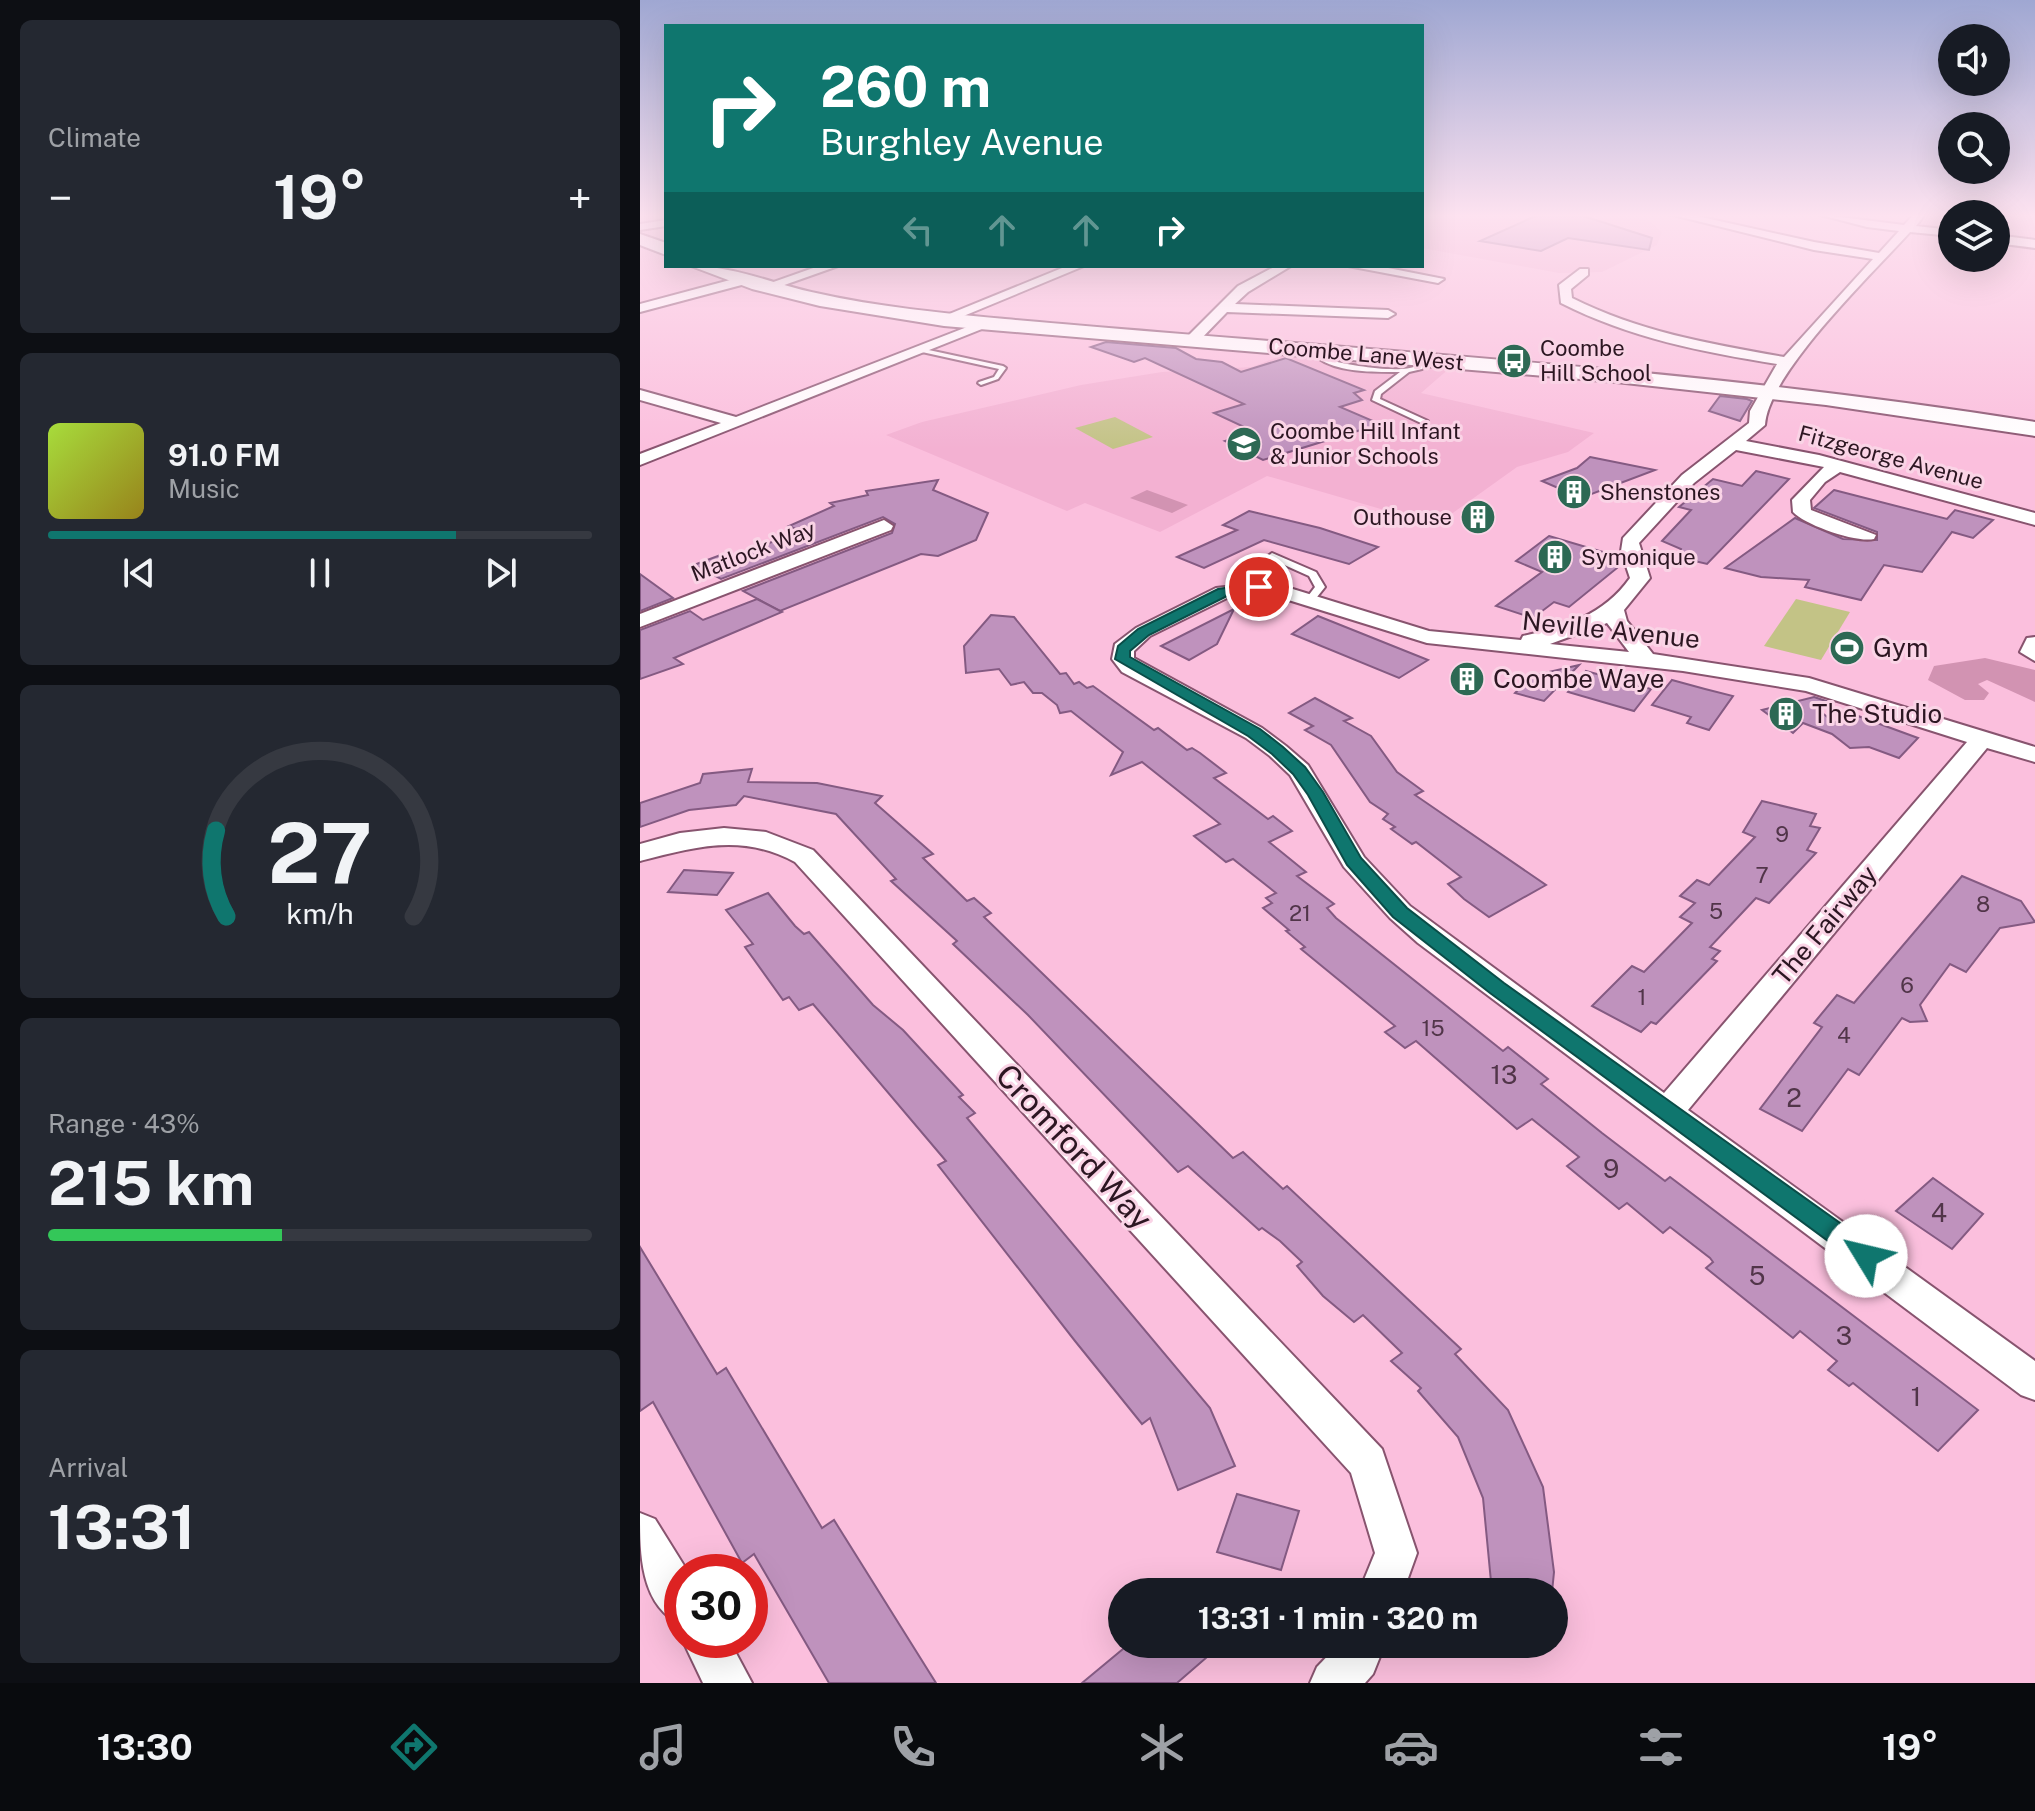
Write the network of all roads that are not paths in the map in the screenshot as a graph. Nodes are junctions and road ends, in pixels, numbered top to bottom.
1 (698, 293) edge
2 (799, 293) edge
3 (1011, 293) edge
4 (1239, 293) edge
5 (1565, 293) edge
6 (1852, 293) edge
7 (640, 308) edge
8 (1223, 308) junction
9 (1388, 314) dead end
10 (944, 319) junction
11 (990, 323) junction
12 (1192, 340) junction
13 (924, 351) junction
14 (1323, 351) junction
15 (1428, 359) junction
16 (1788, 362) junction
17 (1408, 370) junction
18 (981, 383) dead end
19 (1766, 389) junction
20 (640, 395) edge
21 (1424, 421) dead end
22 (736, 422) junction
23 (1757, 425) junction
24 (2035, 429) edge
25 (1733, 444) junction
26 (1813, 459) junction
27 (640, 460) edge
28 (1835, 467) junction
29 (2035, 519) edge
30 (884, 526) dead end
31 (1867, 535) dead end
32 (1272, 556) dead end
33 (1310, 600) junction
34 (1615, 612) junction
35 (640, 621) edge
36 (2035, 643) edge
37 (1489, 646) junction
38 (2035, 655) edge
39 (1646, 660) junction
40 (1983, 738) junction
41 (2035, 755) edge
42 (640, 853) edge
43 (1667, 1112) junction
44 (2035, 1383) edge
45 (640, 1534) edge
46 (664, 1573) edge
47 (1386, 1578) edge
48 (714, 1658) edge
49 (1357, 1658) edge
50 (729, 1683) edge
51 (1333, 1683) edge

1 - 7 street
2 - 10 main road, Coombe Lane West
3 - 10 street
4 - 8 street
5 - 16 street
6 - 16 street
8 - 9 street
8 - 12 street
10 - 11 main road, Coombe Lane West
11 - 12 main road, Coombe Lane West
11 - 13 street
12 - 14 main road, Coombe Lane West
13 - 18 lane
13 - 22 street
14 - 15 main road, Coombe Lane West
14 - 17 lane
15 - 17 lane
15 - 19 main road, Coombe Lane West
16 - 19 street
17 - 21 lane
19 - 23 street
19 - 24 main road, Coombe Lane West
20 - 22 street
22 - 27 street
23 - 25 street
23 - 26 street
25 - 26 street, Fitzgeorge Avenue
25 - 34 street
26 - 28 street, Fitzgeorge Avenue
28 - 29 street, Fitzgeorge Avenue
28 - 31 street
30 - 35 street, Matlock Way
32 - 33 lane
33 - 37 street, Neville Avenue
33 - 43 street, Neville Avenue
34 - 37 street
34 - 39 street
36 - 38 street
37 - 39 street, Neville Avenue
39 - 40 street, Neville Avenue
40 - 41 street, Neville Avenue
40 - 43 street, The Fairway
42 - 47 street, Cromford Way
43 - 44 street
45 - 46 street
48 - 50 street
49 - 51 street

